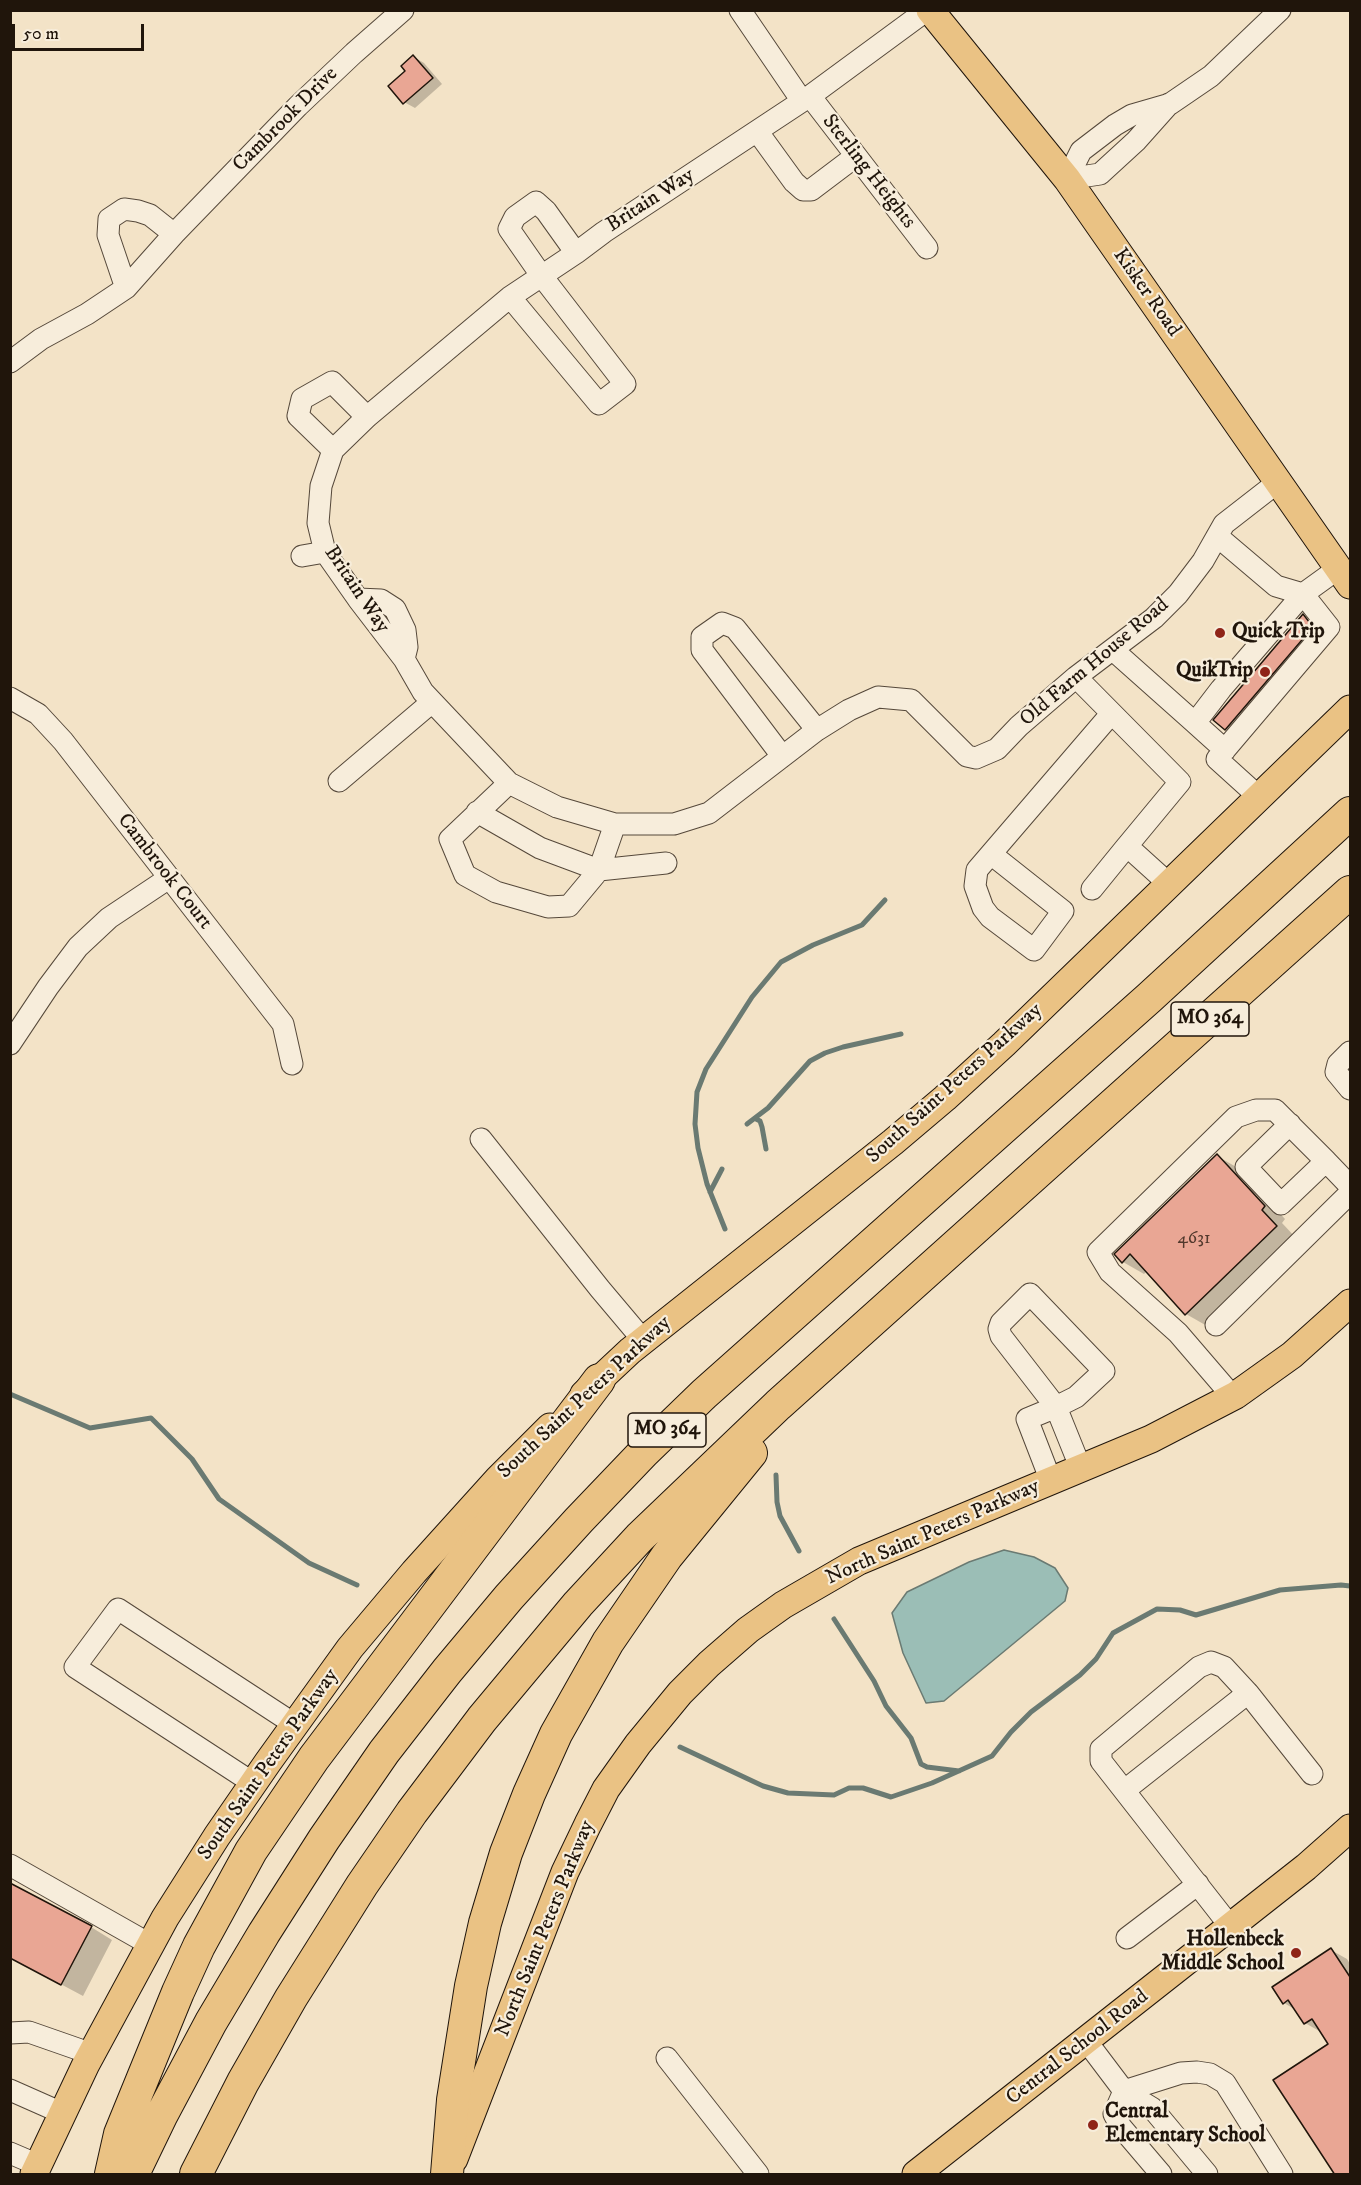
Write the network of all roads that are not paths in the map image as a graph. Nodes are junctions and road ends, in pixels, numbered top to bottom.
1 (404, 10) edge
2 (740, 10) edge
3 (928, 10) edge
4 (1280, 10) edge
5 (806, 99) junction
6 (1170, 104) junction
7 (757, 131) junction
8 (856, 156) junction
9 (1067, 179) junction
10 (174, 234) junction
11 (927, 248) dead end
12 (576, 253) junction
13 (541, 275) junction
14 (126, 288) junction
15 (510, 297) junction
16 (10, 362) edge
17 (367, 417) junction
18 (333, 450) junction
19 (1278, 482) junction
20 (1217, 536) junction
21 (325, 552) junction
22 (302, 556) dead end
23 (1345, 577) edge
24 (1304, 594) junction
25 (1113, 650) junction
26 (1076, 677) junction
27 (10, 698) edge
28 (432, 702) junction
29 (1350, 709) edge
30 (1111, 714) junction
31 (1195, 723) junction
32 (817, 730) junction
33 (1225, 750) junction
34 (782, 756) junction
35 (976, 758) joint
36 (339, 781) dead end
37 (508, 783) junction
38 (1259, 797) junction
39 (477, 812) junction
40 (1350, 813) edge
41 (615, 824) junction
42 (1127, 846) junction
43 (991, 854) junction
44 (666, 862) dead end
45 (599, 870) junction
46 (169, 878) junction
47 (1169, 884) junction
48 (1092, 889) dead end
49 (1350, 892) edge
50 (10, 1044) edge
51 (1350, 1052) edge
52 (292, 1064) dead end
53 (1350, 1089) edge
54 (1290, 1124) junction
55 (481, 1139) dead end
56 (1326, 1161) junction
57 (1350, 1186) edge
58 (1350, 1193) edge
59 (1350, 1303) edge
60 (1216, 1325) dead end
61 (644, 1340) junction
62 (839, 1350) junction
63 (599, 1380) junction
64 (1233, 1397) junction
65 (1056, 1407) junction
66 (1081, 1468) junction
67 (1051, 1481) junction
68 (1248, 1693) junction
69 (294, 1724) junction
70 (1312, 1774) dead end
71 (253, 1783) junction
72 (1125, 1790) junction
73 (1350, 1828) edge
74 (10, 1865) edge
75 (1197, 1884) junction
76 (1230, 1926) junction
77 (1127, 1938) dead end
78 (150, 1945) junction
79 (10, 2033) edge
80 (1087, 2042) junction
81 (92, 2054) junction
82 (667, 2058) dead end
83 (10, 2090) edge
84 (1124, 2091) junction
85 (62, 2113) junction
86 (10, 2153) edge
87 (36, 2170) edge
88 (111, 2175) edge
89 (133, 2175) edge
90 (196, 2175) edge
91 (448, 2175) edge
92 (758, 2175) edge
93 (916, 2175) edge
94 (1161, 2175) edge
95 (1207, 2175) edge
96 (1282, 2175) edge

1 - 10 street, Cambrook Drive
2 - 5 street, Sterling Heights
3 - 5 street, Britain Way
3 - 9 main road, Kisker Road
4 - 6 street
5 - 7 street, Britain Way
5 - 8 street, Sterling Heights
6 - 9 street
6 - 9 street
7 - 8 street
7 - 12 street, Britain Way
8 - 11 street, Sterling Heights
9 - 19 main road, Kisker Road
10 - 14 street, Cambrook Drive
10 - 14 street
12 - 13 street, Britain Way
12 - 13 street
13 - 15 street, Britain Way
13 - 15 street
14 - 16 street, Cambrook Drive
15 - 17 street, Britain Way
17 - 18 street, Britain Way
17 - 18 street
18 - 21 street, Britain Way
19 - 20 street, Old Farm House Road
19 - 23 main road, Kisker Road
20 - 24 street
20 - 25 street, Old Farm House Road
21 - 22 street
21 - 28 street, Britain Way
23 - 24 street
24 - 31 street
24 - 33 street
25 - 26 street, Old Farm House Road
25 - 31 street
26 - 30 street
26 - 35 street, Old Farm House Road
27 - 46 street, Cambrook Court
28 - 36 street
28 - 37 street, Britain Way
29 - 38 main road, South Saint Peters Parkway
30 - 42 street
30 - 43 street
31 - 33 street
32 - 34 street, Britain Way
32 - 34 street
32 - 35 street, Britain Way
33 - 38 street
34 - 41 street, Britain Way
37 - 39 street
37 - 41 street, Britain Way
38 - 47 main road, South Saint Peters Parkway
39 - 45 street
39 - 45 street
40 - 89 highway, MO 364
41 - 45 street
42 - 47 street
42 - 48 street
43 - 43 street
44 - 45 street
46 - 50 street
46 - 52 street, Cambrook Court
47 - 61 main road, South Saint Peters Parkway
49 - 62 highway, MO 364
51 - 53 street
54 - 56 street
54 - 56 street
54 - 64 street
55 - 61 street
56 - 57 street
58 - 60 street
59 - 64 main road, North Saint Peters Parkway
61 - 63 main road, South Saint Peters Parkway
62 - 90 highway, MO 364
62 - 91 highway
63 - 69 main road, South Saint Peters Parkway
63 - 88 highway
64 - 66 main road, North Saint Peters Parkway
65 - 65 street
65 - 66 street
65 - 67 street
66 - 67 main road, North Saint Peters Parkway
67 - 91 main road, North Saint Peters Parkway
68 - 70 street
68 - 72 street
68 - 72 street
69 - 71 main road, South Saint Peters Parkway
69 - 71 street
71 - 78 main road, South Saint Peters Parkway
72 - 75 street
73 - 76 main road, Central School Road
74 - 78 street
75 - 76 street
75 - 77 street
76 - 80 main road, Central School Road
78 - 81 main road, South Saint Peters Parkway
79 - 81 street
80 - 84 street
80 - 93 main road, Central School Road
81 - 85 main road, South Saint Peters Parkway
82 - 92 street
83 - 85 street
84 - 94 street
84 - 95 street
84 - 96 street
85 - 87 main road, South Saint Peters Parkway
86 - 87 street

